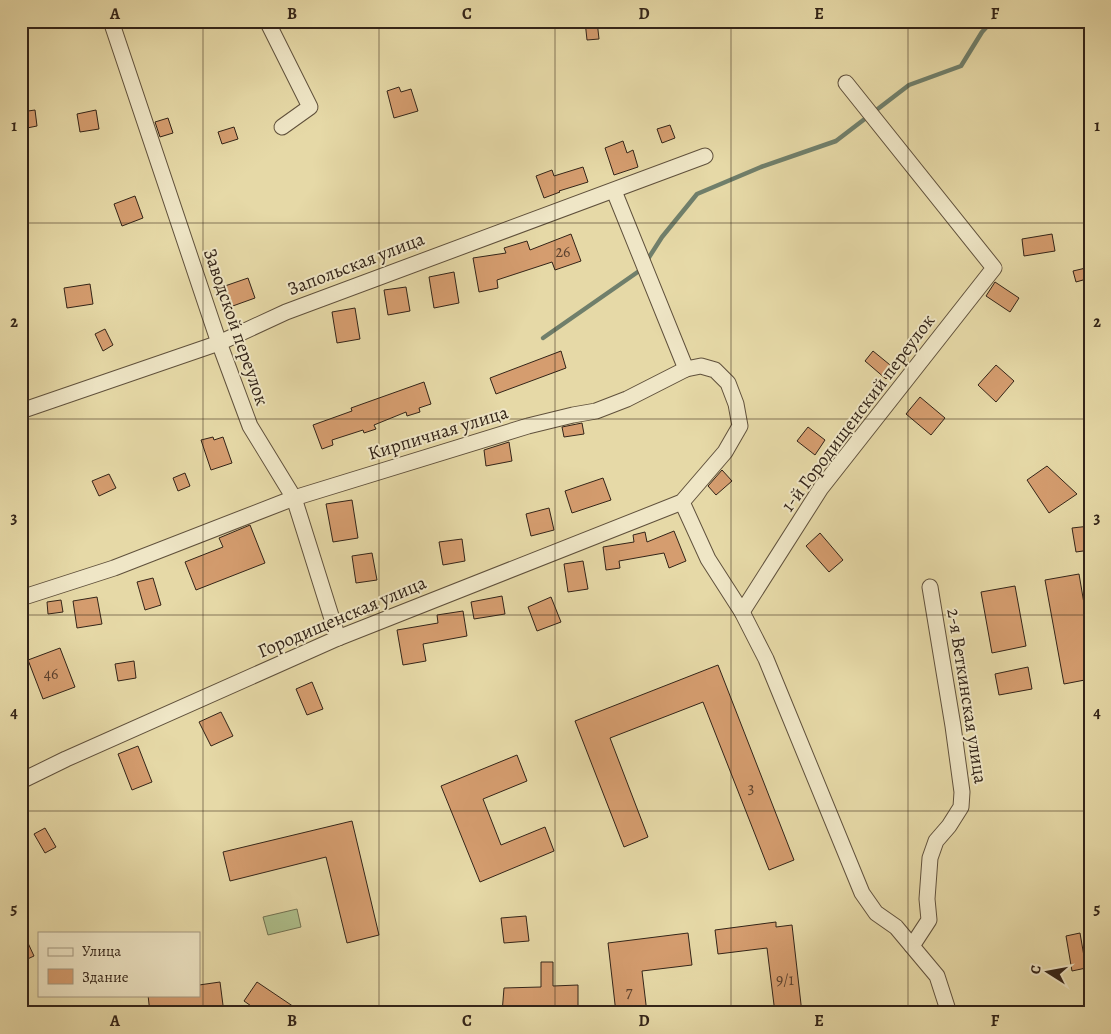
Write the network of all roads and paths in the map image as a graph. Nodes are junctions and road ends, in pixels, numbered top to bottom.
1 (111, 21) edge
2 (267, 21) edge
3 (846, 83) dead end
4 (282, 128) dead end
5 (705, 156) dead end
6 (614, 191) junction
7 (219, 343) junction
8 (686, 369) junction
9 (21, 410) edge
10 (294, 498) junction
11 (682, 502) junction
12 (930, 587) dead end
13 (21, 598) edge
14 (742, 612) junction
15 (338, 638) junction
16 (21, 781) edge
17 (912, 946) junction
18 (949, 1013) edge

1 - 7 street, Заводской переулок
2 - 4 street
3 - 14 street, 1-й Городищенский переулок
5 - 6 street, Запольская улица
6 - 7 street, Запольская улица
6 - 8 street
7 - 9 street, Запольская улица
7 - 10 street, Заводской переулок
8 - 10 street, Кирпичная улица
8 - 11 street, Кирпичная улица
10 - 13 street, Кирпичная улица
10 - 15 street, Заводской переулок
11 - 14 street
11 - 15 street, Городищенская улица
12 - 17 street, 2-я Веткинская улица
14 - 17 street
15 - 16 street, Городищенская улица
17 - 18 street

